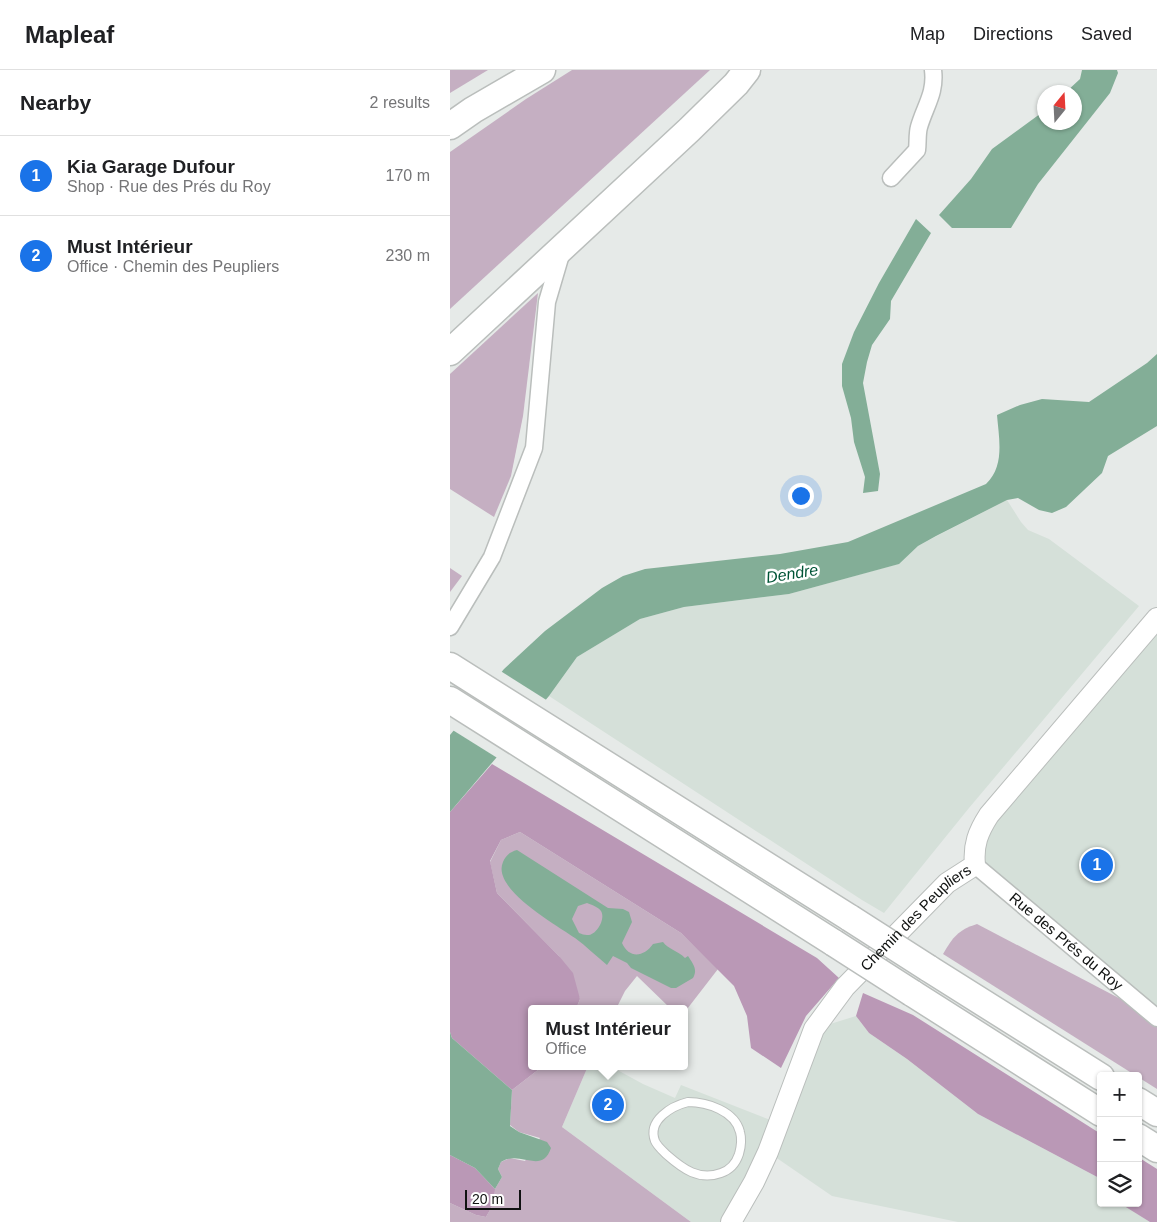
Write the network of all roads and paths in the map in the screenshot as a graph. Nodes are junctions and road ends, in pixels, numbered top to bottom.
1 (516, 70) edge
2 (542, 70) edge
3 (731, 70) edge
4 (748, 70) edge
5 (933, 70) edge
6 (450, 108) edge
7 (450, 126) edge
8 (891, 178) dead end
9 (563, 247) junction
10 (450, 330) edge
11 (450, 352) edge
12 (1157, 618) edge
13 (450, 627) edge
14 (450, 666) edge
15 (450, 700) edge
16 (975, 865) junction
17 (1157, 1018) edge
18 (1097, 1074) edge
19 (1142, 1104) edge
20 (1097, 1110) edge
21 (1157, 1113) edge
22 (659, 1119) joint
23 (1142, 1139) edge
24 (1157, 1148) edge
25 (731, 1222) edge

1 - 6 highway
2 - 7 highway
3 - 10 highway
4 - 9 highway
5 - 8 street
9 - 11 highway
9 - 13 street
12 - 16 street, Chemin des Peupliers
14 - 18 highway, bridge
15 - 20 highway, bridge
16 - 17 street, Rue des Prés du Roy
16 - 25 street, Chemin des Peupliers
19 - 21 highway
22 - 22 lane
23 - 24 highway

